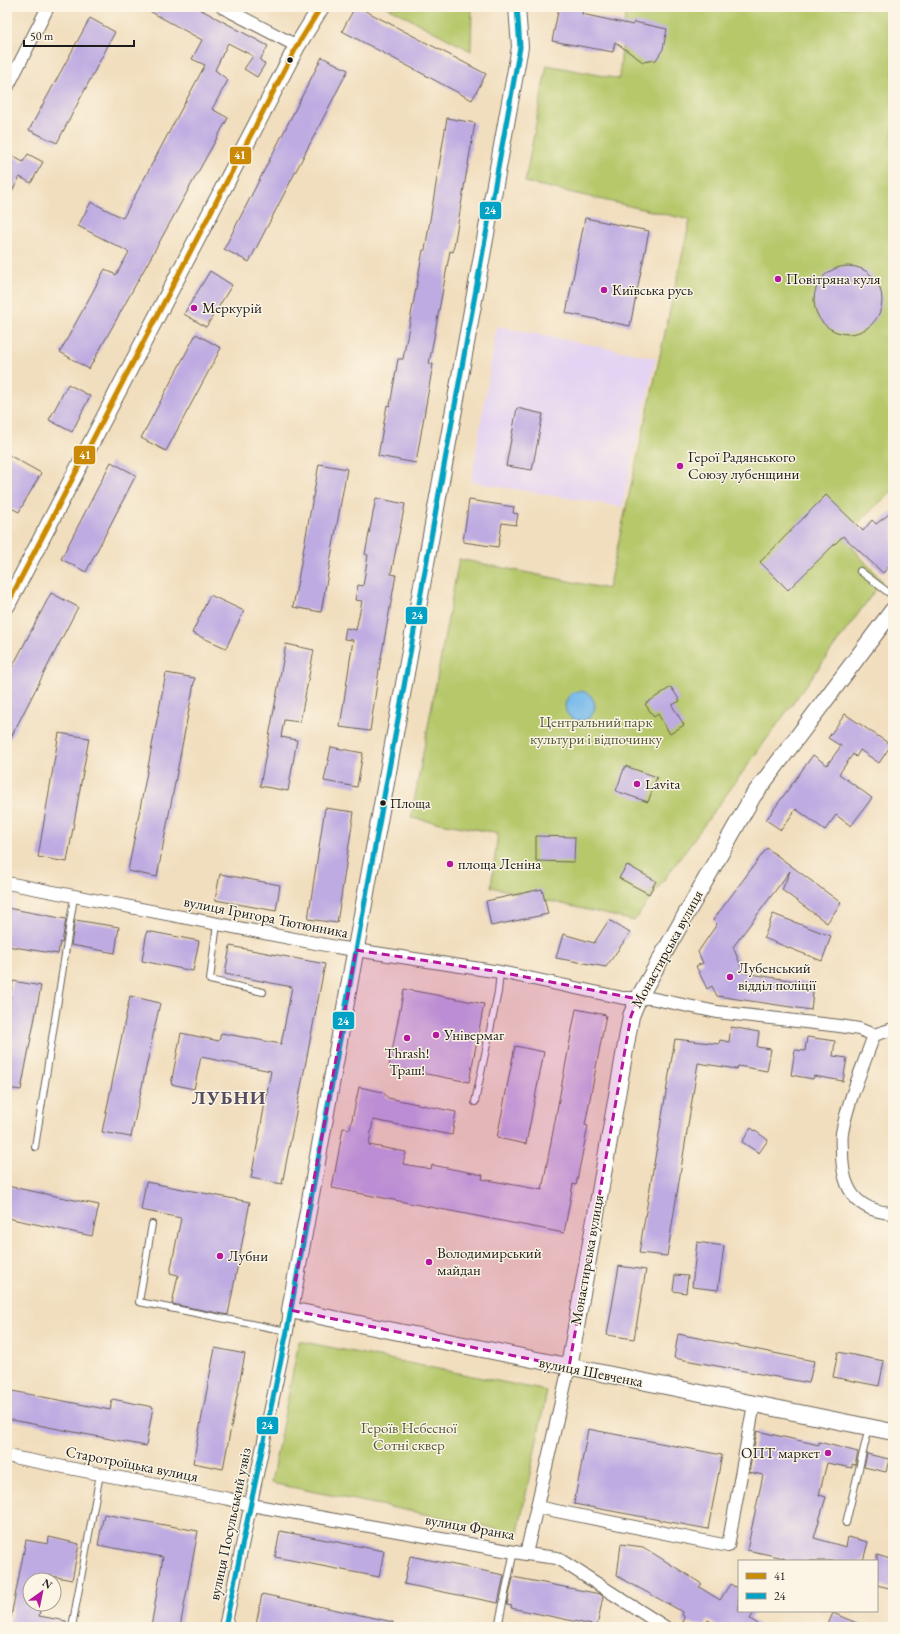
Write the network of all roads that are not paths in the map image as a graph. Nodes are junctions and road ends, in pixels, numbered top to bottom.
1 (48, 7) edge
2 (222, 7) edge
3 (321, 7) edge
4 (517, 7) edge
5 (297, 46) junction
6 (7, 88) edge
7 (860, 571) dead end
8 (893, 596) edge
9 (7, 605) edge
10 (893, 610) edge
11 (7, 883) edge
12 (74, 897) junction
13 (217, 923) junction
14 (356, 950) junction
15 (500, 972) junction
16 (263, 992) dead end
17 (638, 999) junction
18 (893, 1029) edge
19 (874, 1035) junction
20 (475, 1102) dead end
21 (35, 1147) dead end
22 (893, 1213) edge
23 (152, 1224) dead end
24 (290, 1310) junction
25 (287, 1331) junction
26 (569, 1367) junction
27 (754, 1404) junction
28 (869, 1427) junction
29 (893, 1432) edge
30 (7, 1456) edge
31 (100, 1474) junction
32 (251, 1504) junction
33 (537, 1507) junction
34 (846, 1524) dead end
35 (520, 1552) junction
36 (72, 1627) edge
37 (225, 1627) edge
38 (498, 1627) edge
39 (666, 1627) edge

1 - 6 street
2 - 5 street
3 - 5 main road
4 - 14 main road
5 - 9 main road
7 - 8 lane
10 - 17 main road, Монастирська вулиця
11 - 12 street, вулиця Григора Тютюнника
12 - 13 street, вулиця Григора Тютюнника
12 - 21 lane
13 - 14 street, вулиця Григора Тютюнника
13 - 16 lane
14 - 15 street, вулиця Григора Тютюнника
14 - 24 main road
15 - 17 street, вулиця Григора Тютюнника
15 - 20 lane
17 - 19 street, вулиця Григора Тютюнника
17 - 26 main road, Монастирська вулиця
18 - 19 street
19 - 22 street
23 - 25 lane
24 - 25 street, вулиця Посульський узвіз
24 - 26 main road, вулиця Шевченка
25 - 32 street, вулиця Посульський узвіз
26 - 27 main road, вулиця Шевченка
26 - 33 street
27 - 28 main road, вулиця Шевченка
27 - 33 street
28 - 29 main road, вулиця Шевченка
28 - 34 lane
30 - 31 street, Старотроїцька вулиця
31 - 32 street, Старотроїцька вулиця
31 - 36 lane
32 - 35 street, вулиця Франка
32 - 37 street, вулиця Посульський узвіз
33 - 35 street
35 - 38 lane
35 - 39 street, вулиця Франка

